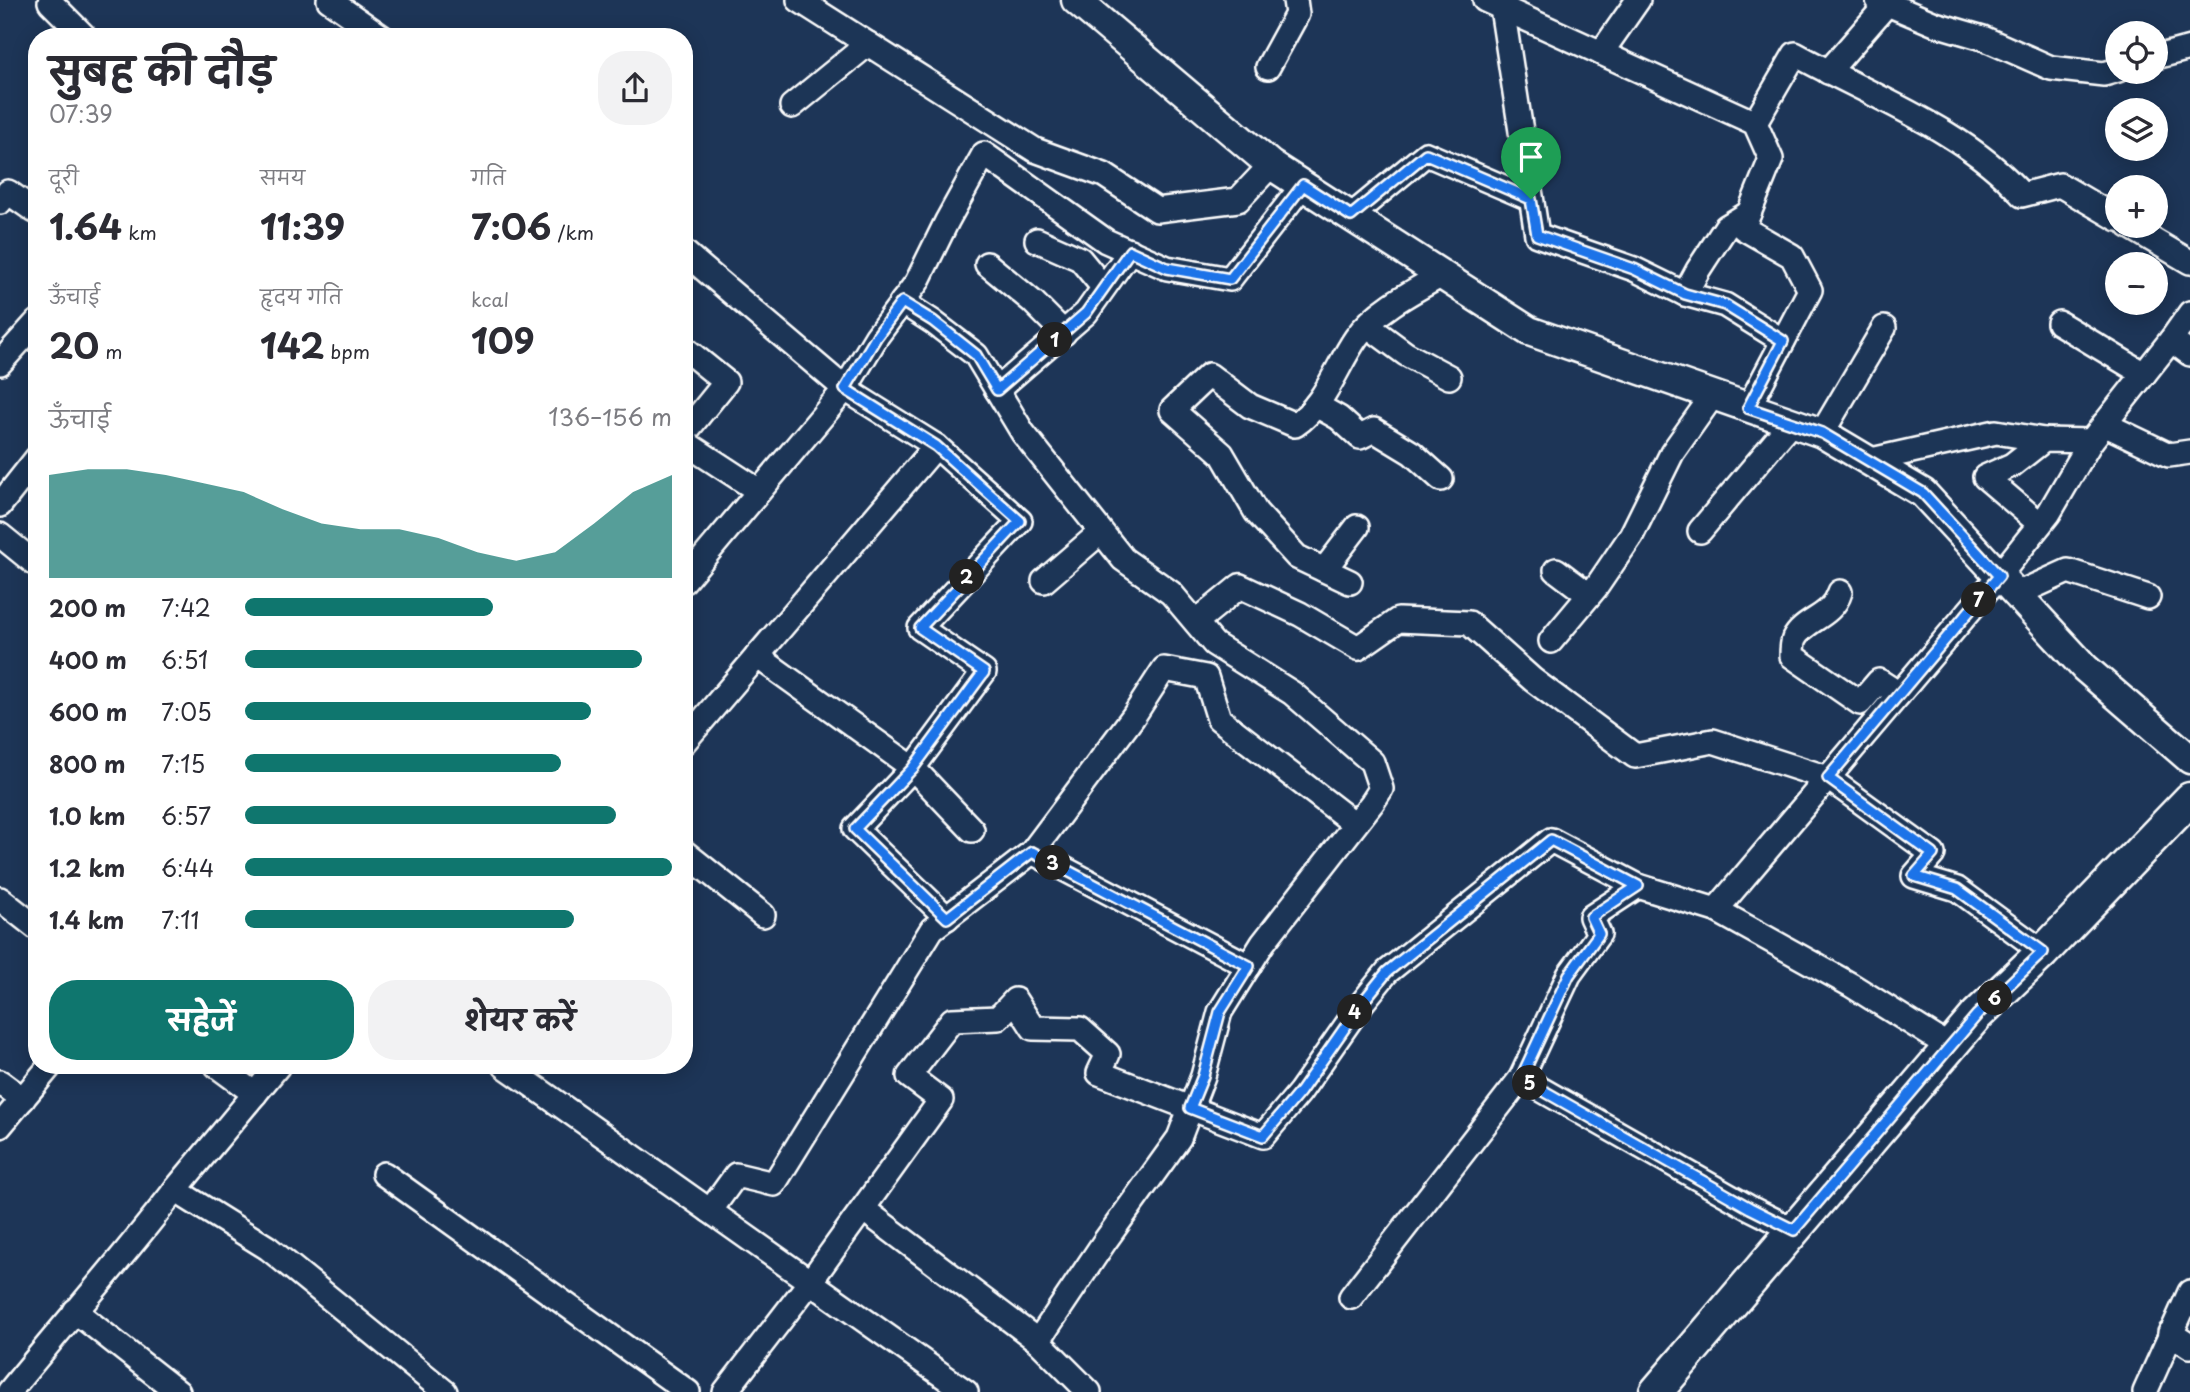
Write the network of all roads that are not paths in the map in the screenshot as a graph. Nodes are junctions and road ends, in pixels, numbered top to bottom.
1 (51, 0) edge
2 (329, 0) edge
3 (799, 0) edge
4 (1076, 0) edge
5 (1295, 0) edge
6 (1638, 0) edge
7 (1883, 2) edge
8 (1497, 3) edge
9 (76, 28) edge
10 (367, 28) edge
11 (868, 44) junction
12 (2190, 48) edge
13 (1601, 53) junction
14 (2168, 54) edge
15 (1268, 67) dead end
16 (1828, 72) junction
17 (2105, 74) edge
18 (792, 106) dead end
19 (1755, 123) junction
20 (1271, 164) junction
21 (1303, 185) junction
22 (1531, 199) junction
23 (0, 202) edge
24 (28, 206) edge
25 (2105, 211) edge
26 (1749, 213) junction
27 (1351, 216) junction
28 (2149, 238) edge
29 (1037, 240) dead end
30 (1130, 251) junction
31 (693, 260) edge
32 (2190, 262) edge
33 (988, 264) dead end
34 (1443, 275) junction
35 (1102, 287) junction
36 (1685, 294) junction
37 (902, 302) junction
38 (2190, 313) edge
39 (2059, 323) dead end
40 (1368, 326) junction
41 (1884, 328) dead end
42 (28, 332) edge
43 (1064, 332) junction
44 (2171, 340) junction
45 (1783, 341) junction
46 (2190, 354) edge
47 (693, 356) edge
48 (0, 363) edge
49 (2144, 374) junction
50 (1449, 377) dead end
51 (845, 389) junction
52 (997, 390) junction
53 (1713, 395) junction
54 (1316, 405) junction
55 (1748, 408) junction
56 (693, 423) edge
57 (1791, 423) junction
58 (2097, 432) junction
59 (1822, 433) junction
60 (2044, 440) junction
61 (936, 446) junction
62 (693, 448) edge
63 (2190, 452) edge
64 (1867, 460) junction
65 (28, 469) edge
66 (1441, 479) dead end
67 (759, 491) junction
68 (0, 505) edge
69 (2040, 524) junction
70 (1357, 527) dead end
71 (1700, 531) dead end
72 (1101, 532) junction
73 (0, 535) edge
74 (28, 558) edge
75 (693, 570) edge
76 (1324, 570) junction
77 (1556, 570) dead end
78 (1044, 582) dead end
79 (1350, 582) dead end
80 (2008, 585) junction
81 (1840, 592) dead end
82 (1589, 595) junction
83 (2148, 597) dead end
84 (1196, 622) junction
85 (1551, 641) dead end
86 (757, 656) junction
87 (1247, 665) junction
88 (1206, 677) junction
89 (1899, 694) junction
90 (693, 731) edge
91 (2190, 759) edge
92 (913, 768) junction
93 (1828, 778) junction
94 (2190, 799) edge
95 (1355, 824) junction
96 (972, 830) dead end
97 (1032, 852) junction
98 (693, 859) edge
99 (1638, 886) junction
100 (0, 899) edge
101 (1716, 910) junction
102 (763, 915) dead end
103 (947, 918) junction
104 (28, 921) edge
105 (2043, 952) junction
106 (1249, 966) junction
107 (1950, 1047) junction
108 (43, 1074) edge
109 (228, 1074) edge
110 (271, 1074) edge
111 (516, 1074) edge
112 (1521, 1078) junction
113 (0, 1082) edge
114 (255, 1094) junction
115 (23, 1099) junction
116 (1190, 1108) junction
117 (0, 1126) edge
118 (384, 1174) dead end
119 (175, 1190) junction
120 (863, 1209) junction
121 (710, 1211) junction
122 (1794, 1230) junction
123 (810, 1282) junction
124 (2190, 1292) edge
125 (1351, 1297) dead end
126 (75, 1311) junction
127 (2170, 1334) junction
128 (1038, 1341) junction
129 (2190, 1346) edge
130 (9, 1392) edge
131 (178, 1392) edge
132 (445, 1392) edge
133 (688, 1392) edge
134 (725, 1392) edge
135 (966, 1392) edge
136 (1089, 1392) edge
137 (1656, 1392) edge
138 (2146, 1392) edge

1 - 9 street
2 - 10 street
3 - 11 street
4 - 20 street
5 - 15 street
6 - 13 street
7 - 16 street
7 - 17 street
8 - 13 street
8 - 22 street
11 - 18 street
11 - 20 street
12 - 14 street
13 - 19 street
16 - 19 street
16 - 25 street
19 - 26 street
20 - 21 street
21 - 27 street
21 - 30 street
22 - 27 street
22 - 36 street
23 - 24 street
26 - 36 street
26 - 45 street
27 - 34 street
28 - 32 street
29 - 35 street
30 - 35 street
30 - 37 street
31 - 51 street
33 - 43 street
34 - 40 street
34 - 53 street
35 - 43 street
36 - 45 street
37 - 51 street
37 - 52 street
38 - 44 street
39 - 49 street
40 - 50 street
40 - 54 street
41 - 59 street
42 - 48 street
43 - 52 street
44 - 46 street
44 - 49 street
45 - 55 street
47 - 56 street
49 - 58 street
51 - 61 street
51 - 67 street
52 - 72 street
53 - 55 street
53 - 82 street
54 - 66 street
54 - 76 street
55 - 57 street
57 - 59 street
57 - 71 street
58 - 60 street
58 - 63 street
58 - 69 street
59 - 64 street
60 - 64 street
60 - 69 street
61 - 86 street
61 - 92 street
62 - 67 street
64 - 80 street
65 - 68 street
67 - 75 street
69 - 80 street
70 - 76 street
72 - 78 street
72 - 84 street
73 - 74 street
76 - 79 street
77 - 82 street
80 - 83 street
80 - 89 street
80 - 91 street
81 - 89 street
82 - 85 street
84 - 87 street
84 - 93 street
86 - 90 street
86 - 92 street
87 - 88 street
87 - 95 street
88 - 95 street
88 - 97 street
89 - 93 street
92 - 96 street
92 - 103 street
93 - 101 street
93 - 105 street
94 - 105 main road
95 - 106 street
97 - 103 street
97 - 106 street
98 - 102 street
99 - 101 street
99 - 112 street
99 - 116 street
100 - 104 street
101 - 107 street
103 - 121 street
105 - 107 main road
106 - 116 street
107 - 122 main road
108 - 115 street
109 - 114 street
110 - 114 street
111 - 121 street
112 - 122 street
112 - 125 street
113 - 115 street
114 - 119 street
115 - 117 street
116 - 120 street
116 - 128 street
118 - 133 street
119 - 126 street
119 - 132 street
120 - 123 street
120 - 128 street
121 - 123 street
122 - 137 main road
123 - 134 street
123 - 135 street
124 - 127 street
126 - 130 street
126 - 131 street
127 - 129 street
127 - 138 street
128 - 136 street

